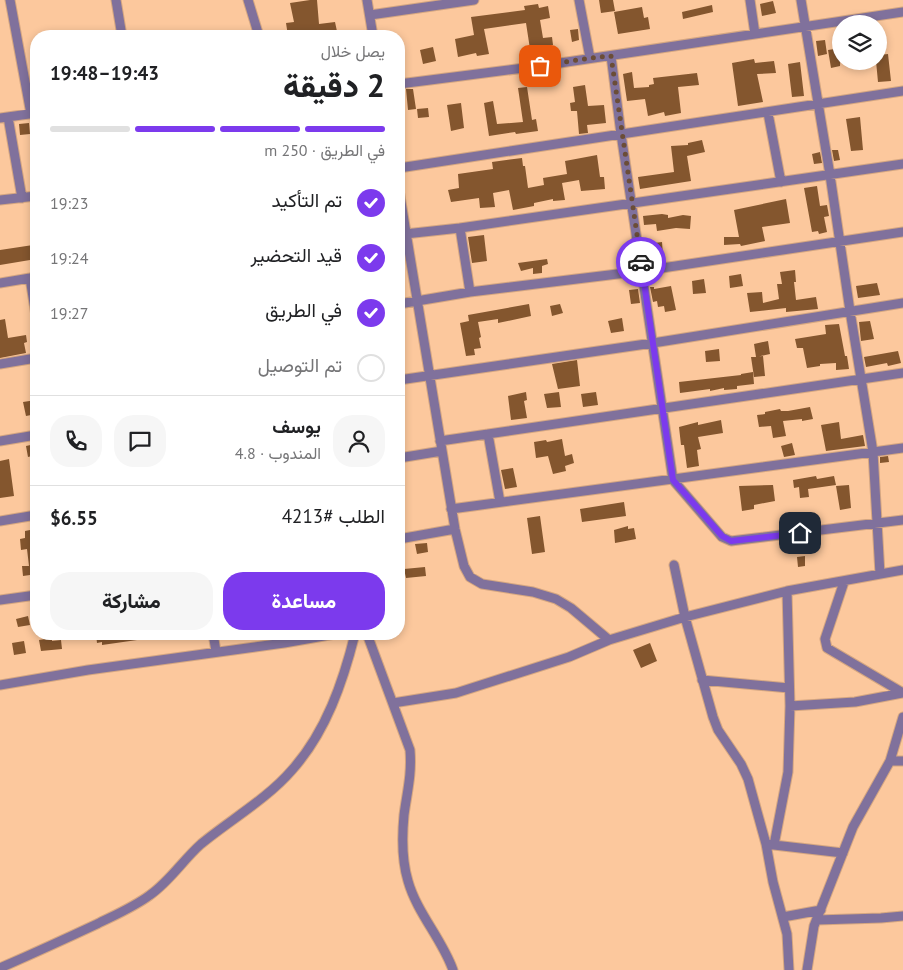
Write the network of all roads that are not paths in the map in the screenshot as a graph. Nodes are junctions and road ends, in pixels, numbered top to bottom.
1 (10, 0) edge
2 (116, 0) edge
3 (248, 0) edge
4 (367, 0) edge
5 (474, 0) edge
6 (579, 0) edge
7 (750, 0) edge
8 (800, 0) edge
9 (903, 12) edge
10 (370, 15) junction
11 (805, 26) junction
12 (121, 30) edge
13 (257, 30) edge
14 (372, 30) edge
15 (755, 34) junction
16 (611, 56) junction
17 (590, 58) junction
18 (405, 83) edge
19 (903, 91) edge
20 (30, 98) edge
21 (818, 103) junction
22 (768, 112) junction
23 (30, 114) edge
24 (4, 118) edge
25 (621, 134) junction
26 (903, 164) edge
27 (405, 167) edge
28 (830, 175) junction
29 (781, 182) junction
30 (30, 197) edge
31 (22, 198) junction
32 (0, 200) edge
33 (632, 202) junction
34 (460, 228) junction
35 (903, 232) edge
36 (406, 234) joint
37 (840, 241) junction
38 (642, 271) junction
39 (30, 278) edge
40 (0, 283) edge
41 (470, 292) junction
42 (416, 301) junction
43 (405, 303) edge
44 (903, 304) edge
45 (850, 311) junction
46 (653, 343) junction
47 (30, 359) edge
48 (0, 364) edge
49 (903, 373) edge
50 (429, 376) junction
51 (405, 379) edge
52 (861, 380) junction
53 (663, 409) junction
54 (488, 434) junction
55 (30, 436) edge
56 (0, 441) edge
57 (440, 441) junction
58 (903, 448) edge
59 (442, 451) junction
60 (873, 452) junction
61 (405, 457) edge
62 (673, 480) junction
63 (500, 502) junction
64 (451, 509) junction
65 (30, 516) edge
66 (903, 520) edge
67 (0, 521) edge
68 (878, 524) junction
69 (455, 529) junction
70 (405, 538) edge
71 (674, 565) dead end
72 (903, 570) edge
73 (880, 574) junction
74 (844, 582) junction
75 (787, 591) junction
76 (30, 595) edge
77 (0, 600) edge
78 (685, 617) junction
79 (214, 640) edge
80 (296, 640) edge
81 (354, 640) edge
82 (369, 640) edge
83 (608, 640) junction
84 (216, 652) junction
85 (702, 680) junction
86 (0, 686) edge
87 (789, 688) junction
88 (903, 693) edge
89 (393, 703) junction
90 (790, 706) junction
91 (903, 717) edge
92 (903, 760) edge
93 (890, 761) junction
94 (770, 844) junction
95 (843, 853) junction
96 (821, 910) junction
97 (903, 916) edge
98 (783, 917) junction
99 (817, 920) junction
100 (0, 968) edge
101 (453, 970) edge
102 (789, 970) edge
103 (806, 970) edge

1 - 20 street
2 - 12 street
3 - 13 street
4 - 10 street
5 - 10 street
6 - 17 street
7 - 15 street
8 - 11 street
9 - 11 street
10 - 14 street
11 - 15 street
11 - 21 street
15 - 16 street
16 - 17 street
16 - 25 street
17 - 18 street
19 - 21 street
21 - 22 street
21 - 28 street
22 - 25 street
22 - 29 street
23 - 24 street
24 - 31 street
25 - 27 street
25 - 33 street
26 - 28 street
28 - 29 street
28 - 37 street
29 - 33 street
30 - 31 street
31 - 32 street
33 - 34 street
33 - 38 street
34 - 36 street
34 - 41 street
35 - 37 street
36 - 42 street
37 - 38 street
37 - 45 street
38 - 41 street
38 - 46 street
39 - 40 street
41 - 42 street
42 - 43 street
42 - 50 street
44 - 45 street
45 - 46 street
45 - 52 street
46 - 50 street
46 - 53 street
47 - 48 street
49 - 52 street
50 - 51 street
50 - 57 street
52 - 53 street
52 - 60 street
53 - 54 street
53 - 62 street
54 - 57 street
54 - 63 street
55 - 56 street
57 - 59 street
58 - 60 street
59 - 61 street
59 - 64 street
60 - 62 street
60 - 68 street
62 - 63 street
62 - 68 street
63 - 64 street
64 - 69 street
65 - 67 street
66 - 68 street
68 - 73 street
69 - 70 street
69 - 83 street
71 - 78 street
72 - 73 street
73 - 74 street
74 - 75 street
74 - 88 street
75 - 78 street
75 - 87 street
76 - 77 street
78 - 83 street
78 - 85 street
79 - 84 street
80 - 84 street
81 - 100 street
82 - 89 street
83 - 89 street
84 - 86 street
85 - 87 street
85 - 94 street
87 - 90 street
88 - 90 street
89 - 101 street
90 - 94 street
91 - 93 street
92 - 93 street
93 - 95 street
94 - 95 street
94 - 98 street
95 - 96 street
96 - 98 street
96 - 99 street
97 - 99 street
98 - 102 street
99 - 103 street

